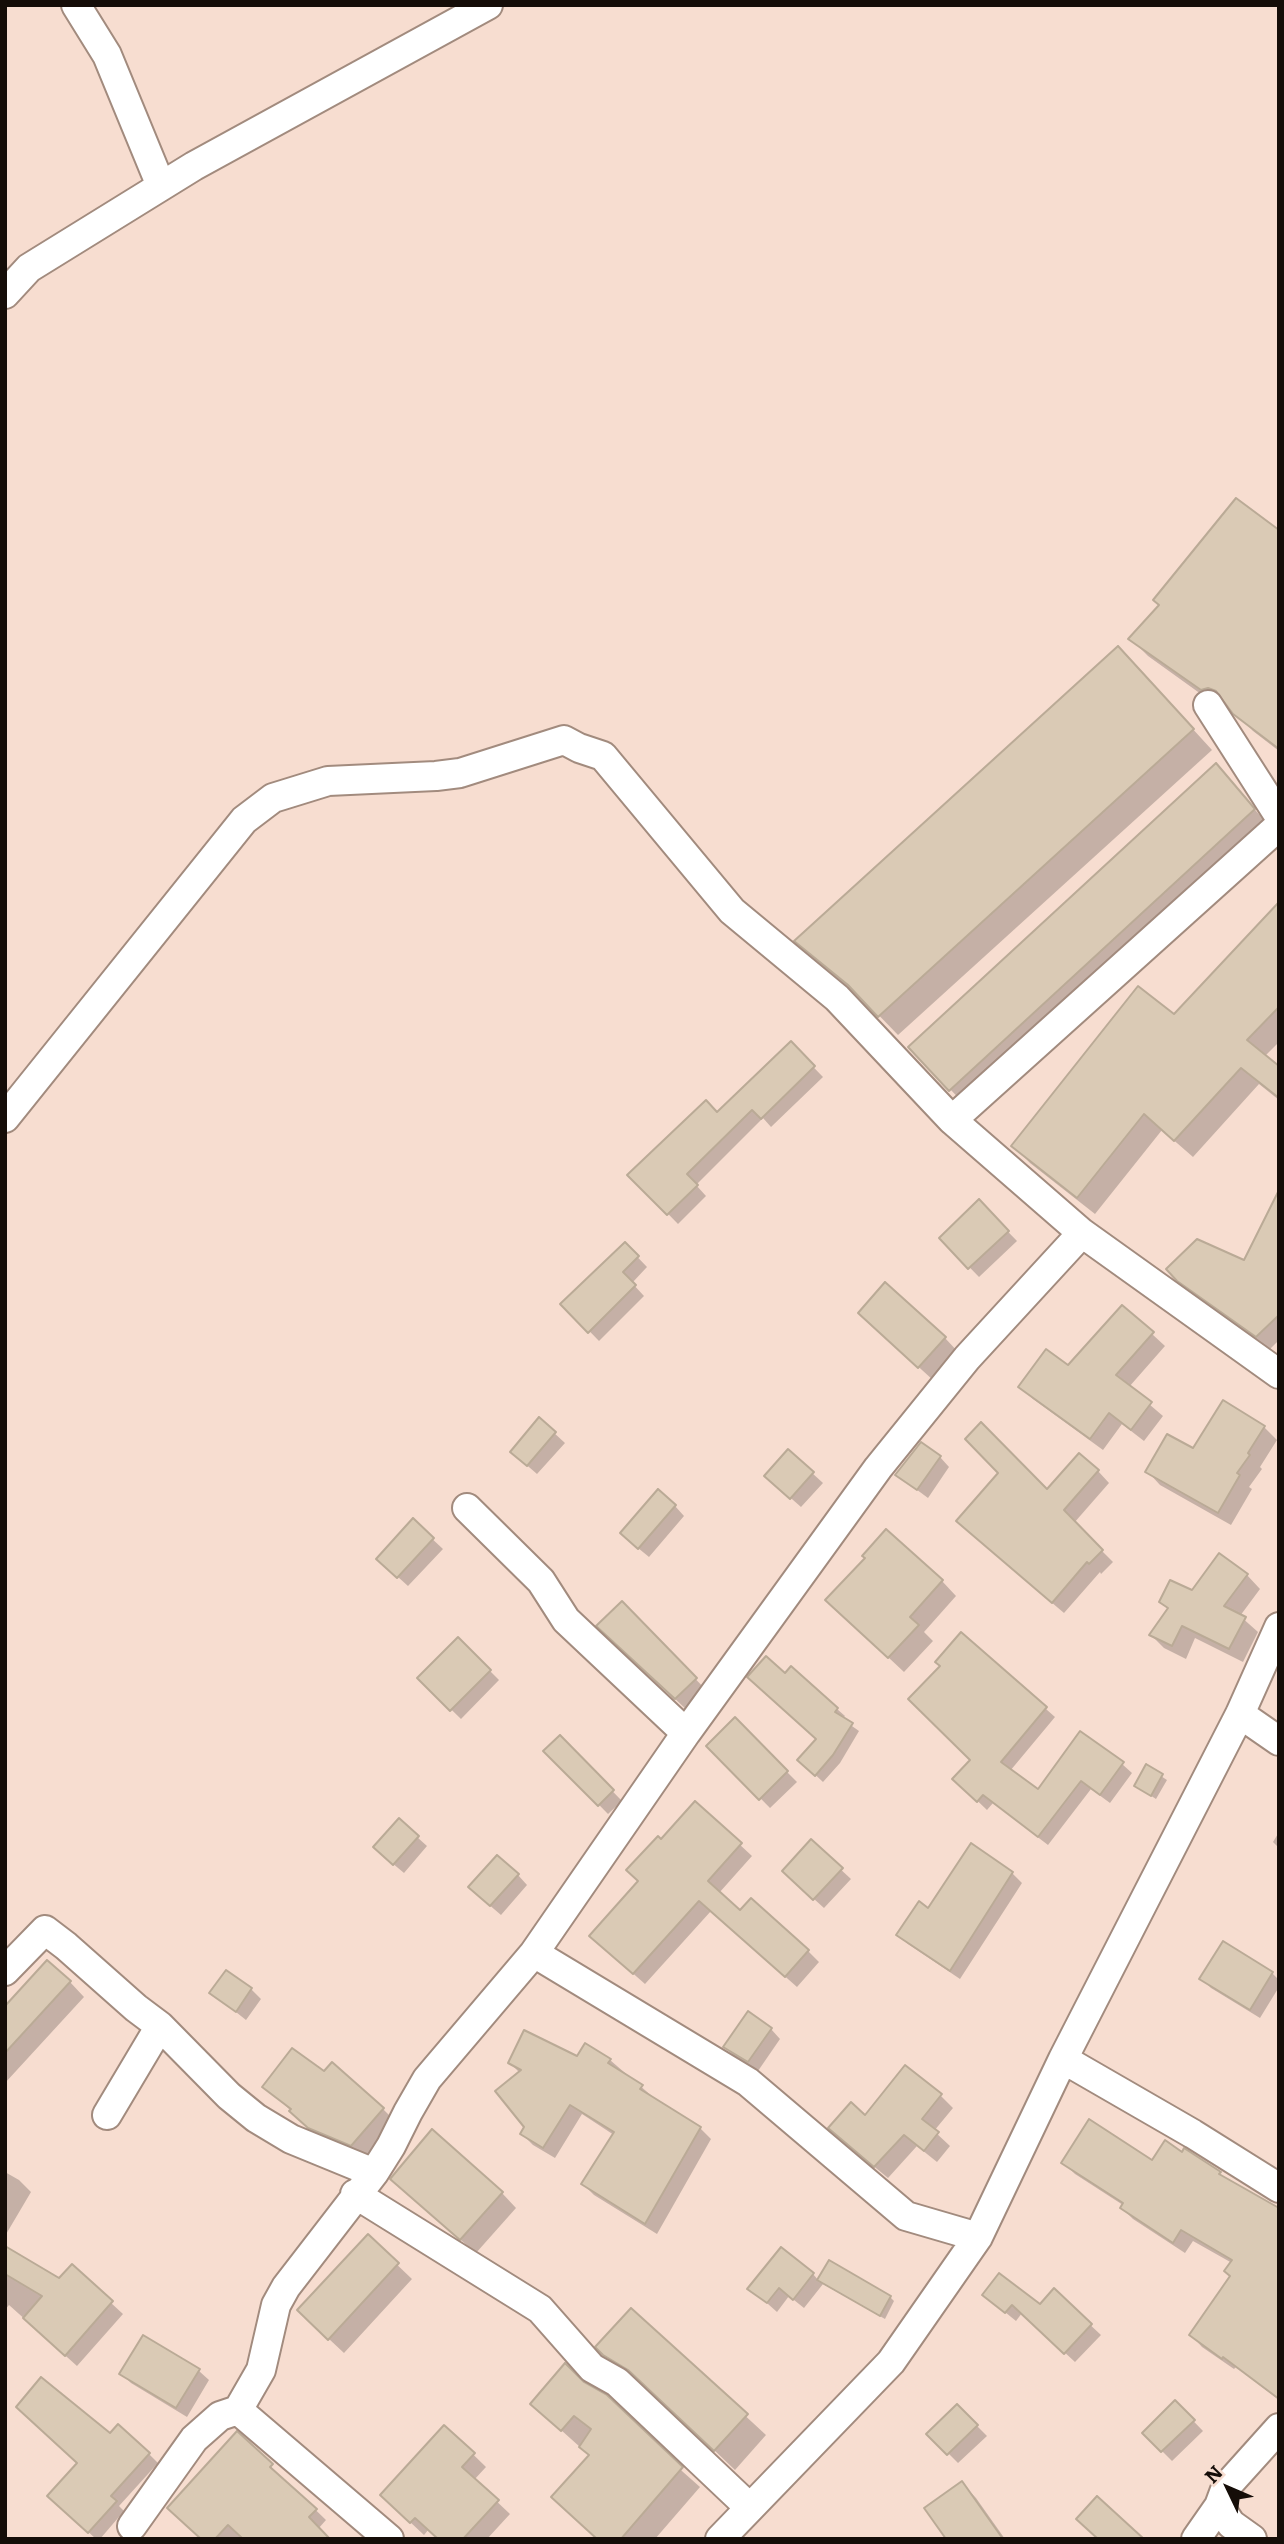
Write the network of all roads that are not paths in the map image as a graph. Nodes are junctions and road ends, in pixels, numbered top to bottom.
1 (76, 5) edge
2 (488, 5) edge
3 (160, 186) junction
4 (5, 294) edge
5 (1208, 705) dead end
6 (1279, 816) edge
7 (1279, 826) edge
8 (5, 1118) edge
9 (952, 1120) junction
10 (1082, 1233) junction
11 (1279, 1374) edge
12 (467, 1508) dead end
13 (1279, 1627) edge
14 (1240, 1714) junction
15 (687, 1733) junction
16 (1279, 1741) edge
17 (534, 1953) junction
18 (5, 1971) edge
19 (160, 2026) junction
20 (1063, 2059) junction
21 (107, 2115) dead end
22 (374, 2173) junction
23 (1279, 2188) edge
24 (355, 2194) junction
25 (978, 2237) junction
26 (238, 2410) junction
27 (1279, 2428) edge
28 (1219, 2506) junction
29 (749, 2507) junction
30 (132, 2525) dead end
31 (389, 2539) edge
32 (720, 2539) edge
33 (1196, 2539) edge
34 (1252, 2539) edge

1 - 3 street
2 - 3 street
3 - 4 street
5 - 6 street
7 - 9 street
8 - 9 street
9 - 10 street
10 - 11 street
10 - 15 street
12 - 15 street
13 - 14 street
14 - 16 street
14 - 20 street
15 - 17 street
17 - 22 street
17 - 25 street
18 - 19 street
19 - 21 street
19 - 22 street
20 - 23 street
20 - 25 street
22 - 24 street
24 - 26 street
24 - 29 street
25 - 29 street
26 - 30 street
26 - 31 street
27 - 28 street
28 - 33 street
28 - 34 street
29 - 32 street

